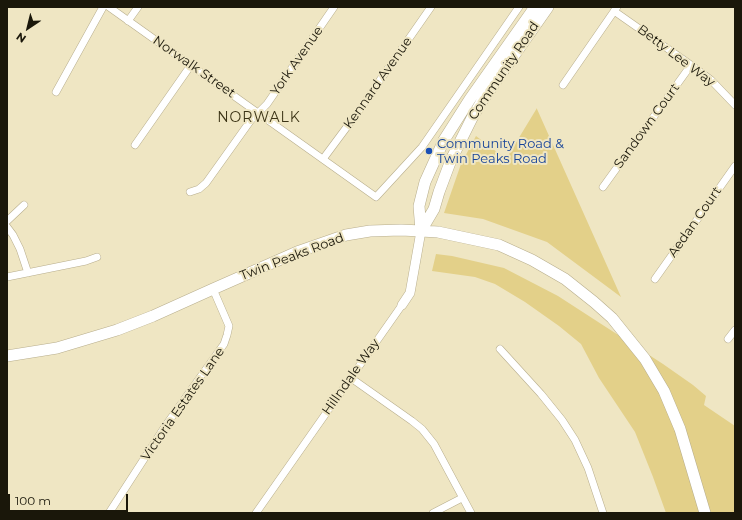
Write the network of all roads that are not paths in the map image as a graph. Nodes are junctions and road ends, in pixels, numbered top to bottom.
1 (104, 7) edge
2 (109, 7) edge
3 (138, 7) edge
4 (334, 7) edge
5 (431, 7) edge
6 (519, 7) edge
7 (534, 7) edge
8 (548, 7) edge
9 (616, 9) edge
10 (128, 20) junction
11 (191, 65) junction
12 (691, 65) junction
13 (563, 85) dead end
14 (56, 92) dead end
15 (735, 105) edge
16 (259, 113) junction
17 (135, 145) dead end
18 (323, 158) junction
19 (735, 166) edge
20 (603, 187) dead end
21 (190, 192) dead end
22 (24, 205) dead end
23 (7, 221) edge
24 (7, 227) edge
25 (421, 231) junction
26 (97, 257) dead end
27 (28, 273) junction
28 (7, 277) edge
29 (655, 279) dead end
30 (212, 289) junction
31 (402, 305) joint
32 (735, 330) edge
33 (728, 339) dead end
34 (500, 349) dead end
35 (7, 356) edge
36 (351, 378) junction
37 (462, 498) junction
38 (109, 513) edge
39 (256, 513) edge
40 (434, 513) edge
41 (471, 513) edge
42 (603, 513) edge
43 (705, 513) edge

1 - 14 street
2 - 10 street, Norwalk Street
3 - 10 street
4 - 16 street, York Avenue
5 - 18 street, Kennard Avenue
6 - 18 street, Norwalk Street
7 - 25 main road, Community Road
8 - 25 main road, Community Road
9 - 12 street, Betty Lee Way
9 - 13 street
10 - 11 street, Norwalk Street
11 - 16 street, Norwalk Street
11 - 17 street
12 - 15 street, Betty Lee Way
12 - 20 street, Sandown Court
16 - 18 street, Norwalk Street
16 - 21 street, York Avenue
19 - 29 street, Aedan Court
22 - 23 street
24 - 27 street
25 - 30 main road, Twin Peaks Road
25 - 31 street, Hillndale Way
25 - 43 main road, Twin Peaks Road
26 - 27 street
27 - 28 street
30 - 35 main road, Twin Peaks Road
30 - 38 street, Victoria Estates Lane
31 - 36 street, Hillndale Way
32 - 33 street
34 - 42 street
36 - 37 street
36 - 39 street, Hillndale Way
37 - 40 street
37 - 41 street

